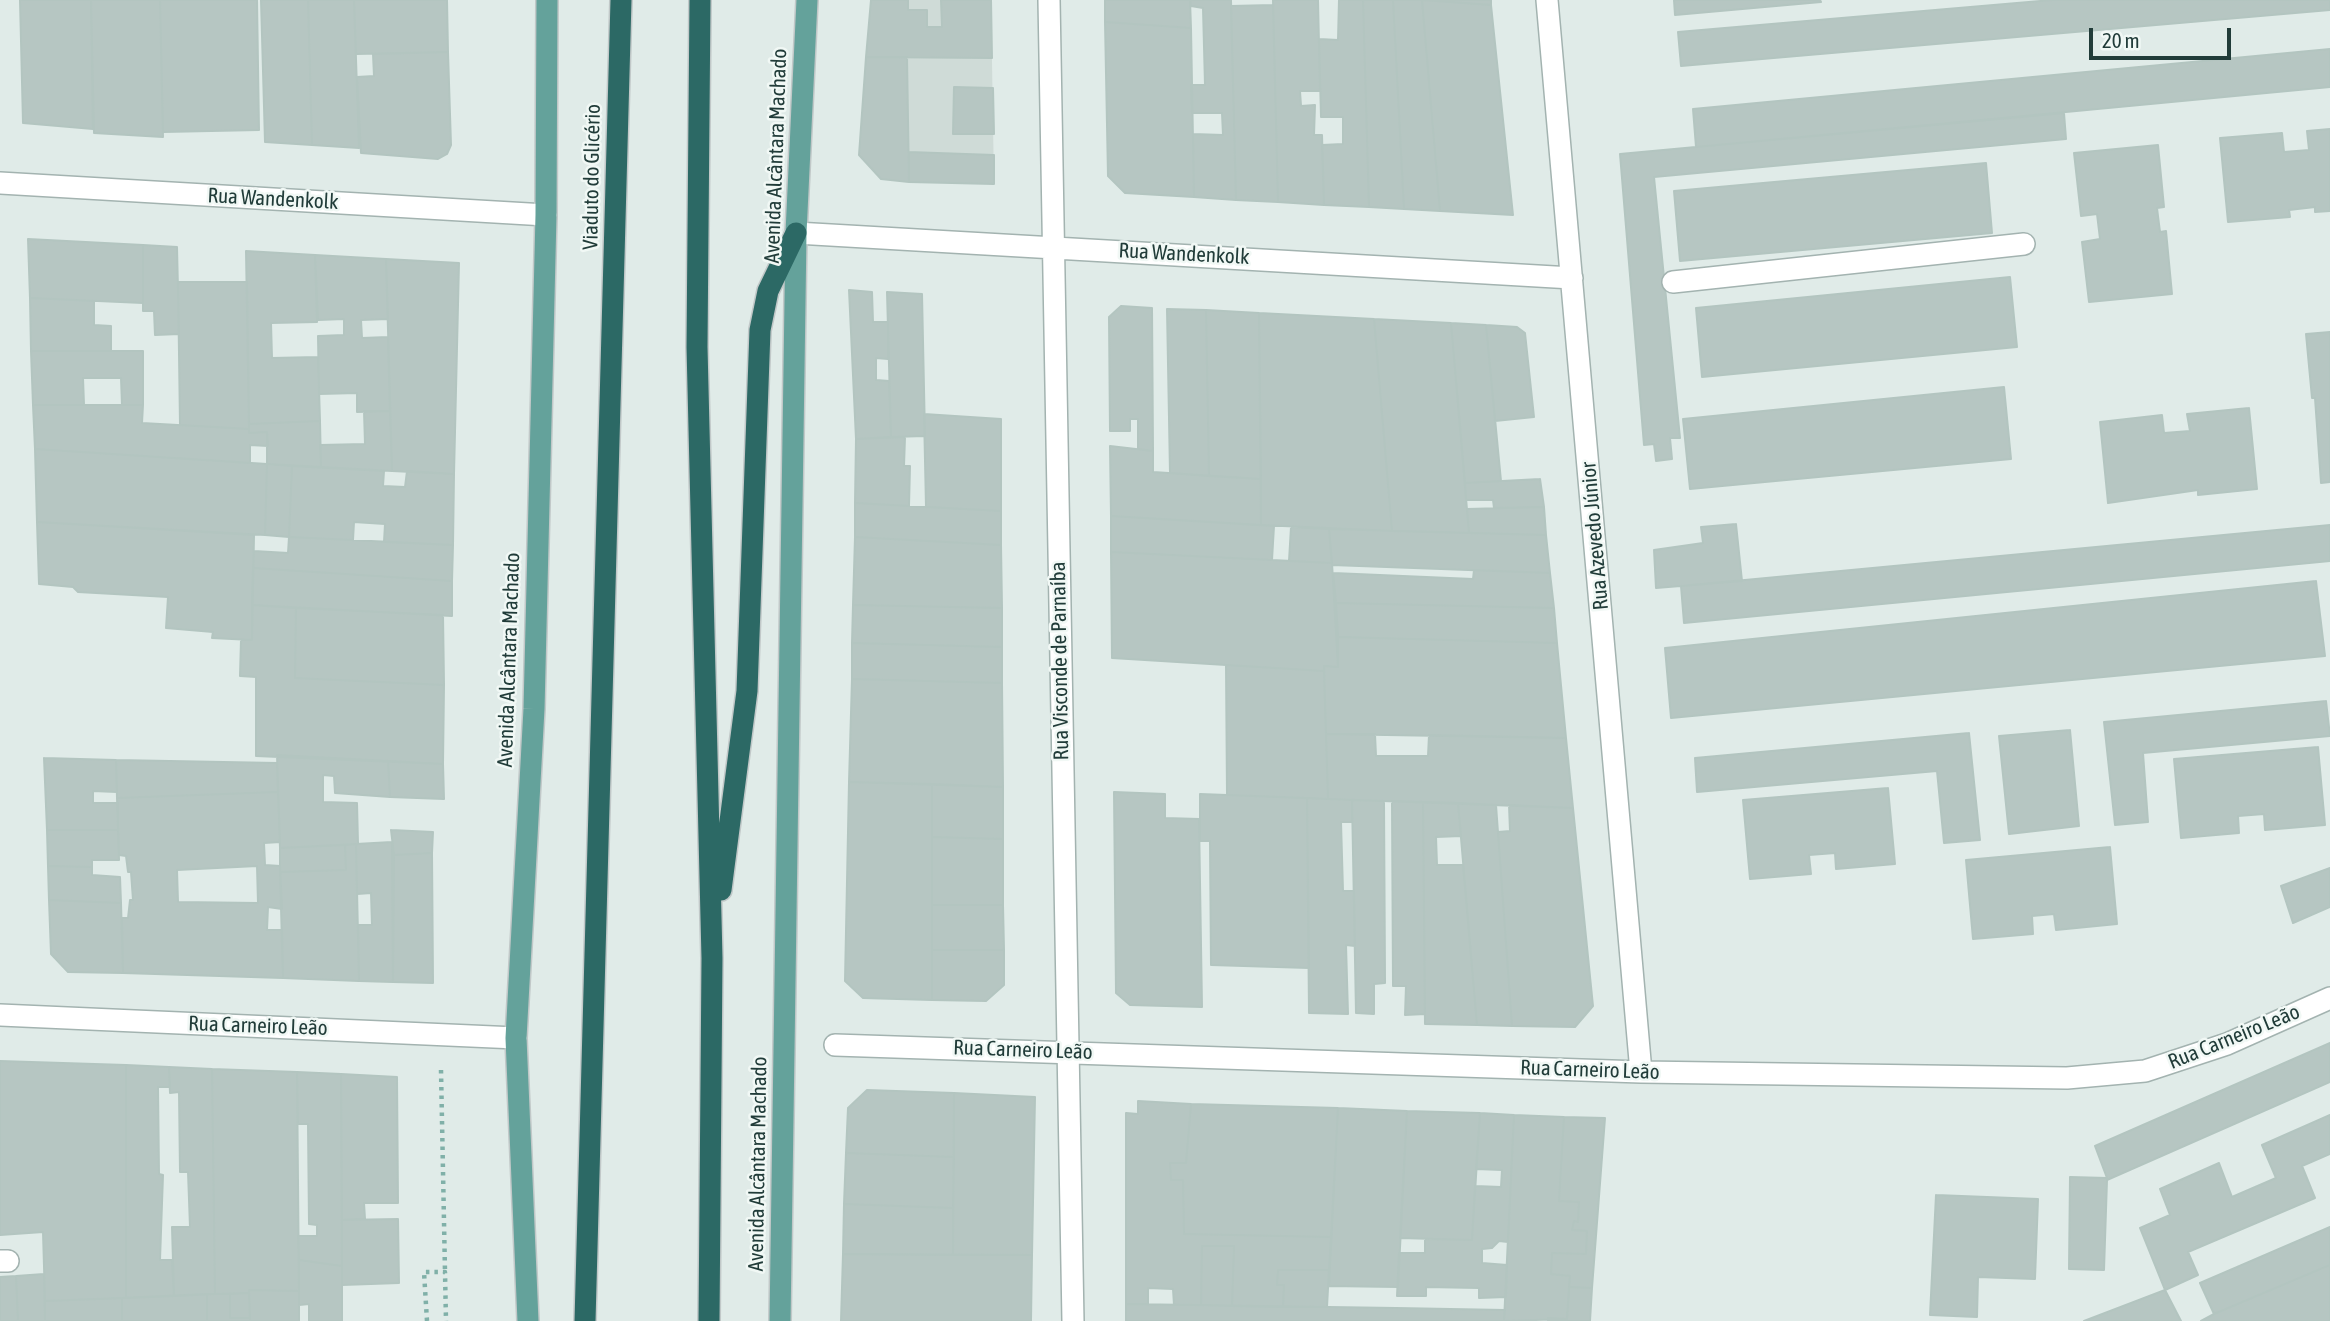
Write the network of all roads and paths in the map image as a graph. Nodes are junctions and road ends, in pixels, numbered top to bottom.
1 (547, 0) edge
2 (621, 0) edge
3 (700, 0) edge
4 (807, 0) edge
5 (1049, 0) edge
6 (1546, 0) edge
7 (0, 183) edge
8 (546, 215) junction
9 (796, 233) junction
10 (2024, 244) dead end
11 (1052, 246) junction
12 (1572, 278) junction
13 (1673, 282) dead end
14 (712, 958) junction
15 (2330, 998) edge
16 (0, 1016) edge
17 (440, 1034) junction
18 (516, 1038) junction
19 (835, 1045) dead end
20 (1068, 1051) junction
21 (1642, 1072) junction
22 (445, 1272) junction
23 (427, 1321) edge
24 (446, 1321) edge
25 (528, 1321) edge
26 (585, 1321) edge
27 (709, 1321) edge
28 (780, 1321) edge
29 (1073, 1321) edge

1 - 8 main road, Avenida Alcântara Machado
2 - 26 highway, Viaduto do Glicério
3 - 14 highway
4 - 9 main road, Avenida Alcântara Machado
5 - 11 street, Rua Visconde de Parnaíba
6 - 12 street, Rua Azevedo Júnior
7 - 8 street, Rua Wandenkolk
8 - 18 main road, Avenida Alcântara Machado
9 - 11 street, Rua Wandenkolk
9 - 14 highway
9 - 28 main road, Avenida Alcântara Machado
10 - 13 street
11 - 12 street, Rua Wandenkolk
11 - 20 street, Rua Visconde de Parnaíba
12 - 21 street, Rua Azevedo Júnior
14 - 27 highway
15 - 21 street, Rua Carneiro Leão
16 - 17 street, Rua Carneiro Leão
17 - 18 street, Rua Carneiro Leão
17 - 22 path
18 - 25 main road, Avenida Alcântara Machado
19 - 20 street, Rua Carneiro Leão
20 - 21 street, Rua Carneiro Leão
20 - 29 street, Rua Visconde de Parnaíba
22 - 23 path
22 - 24 path

